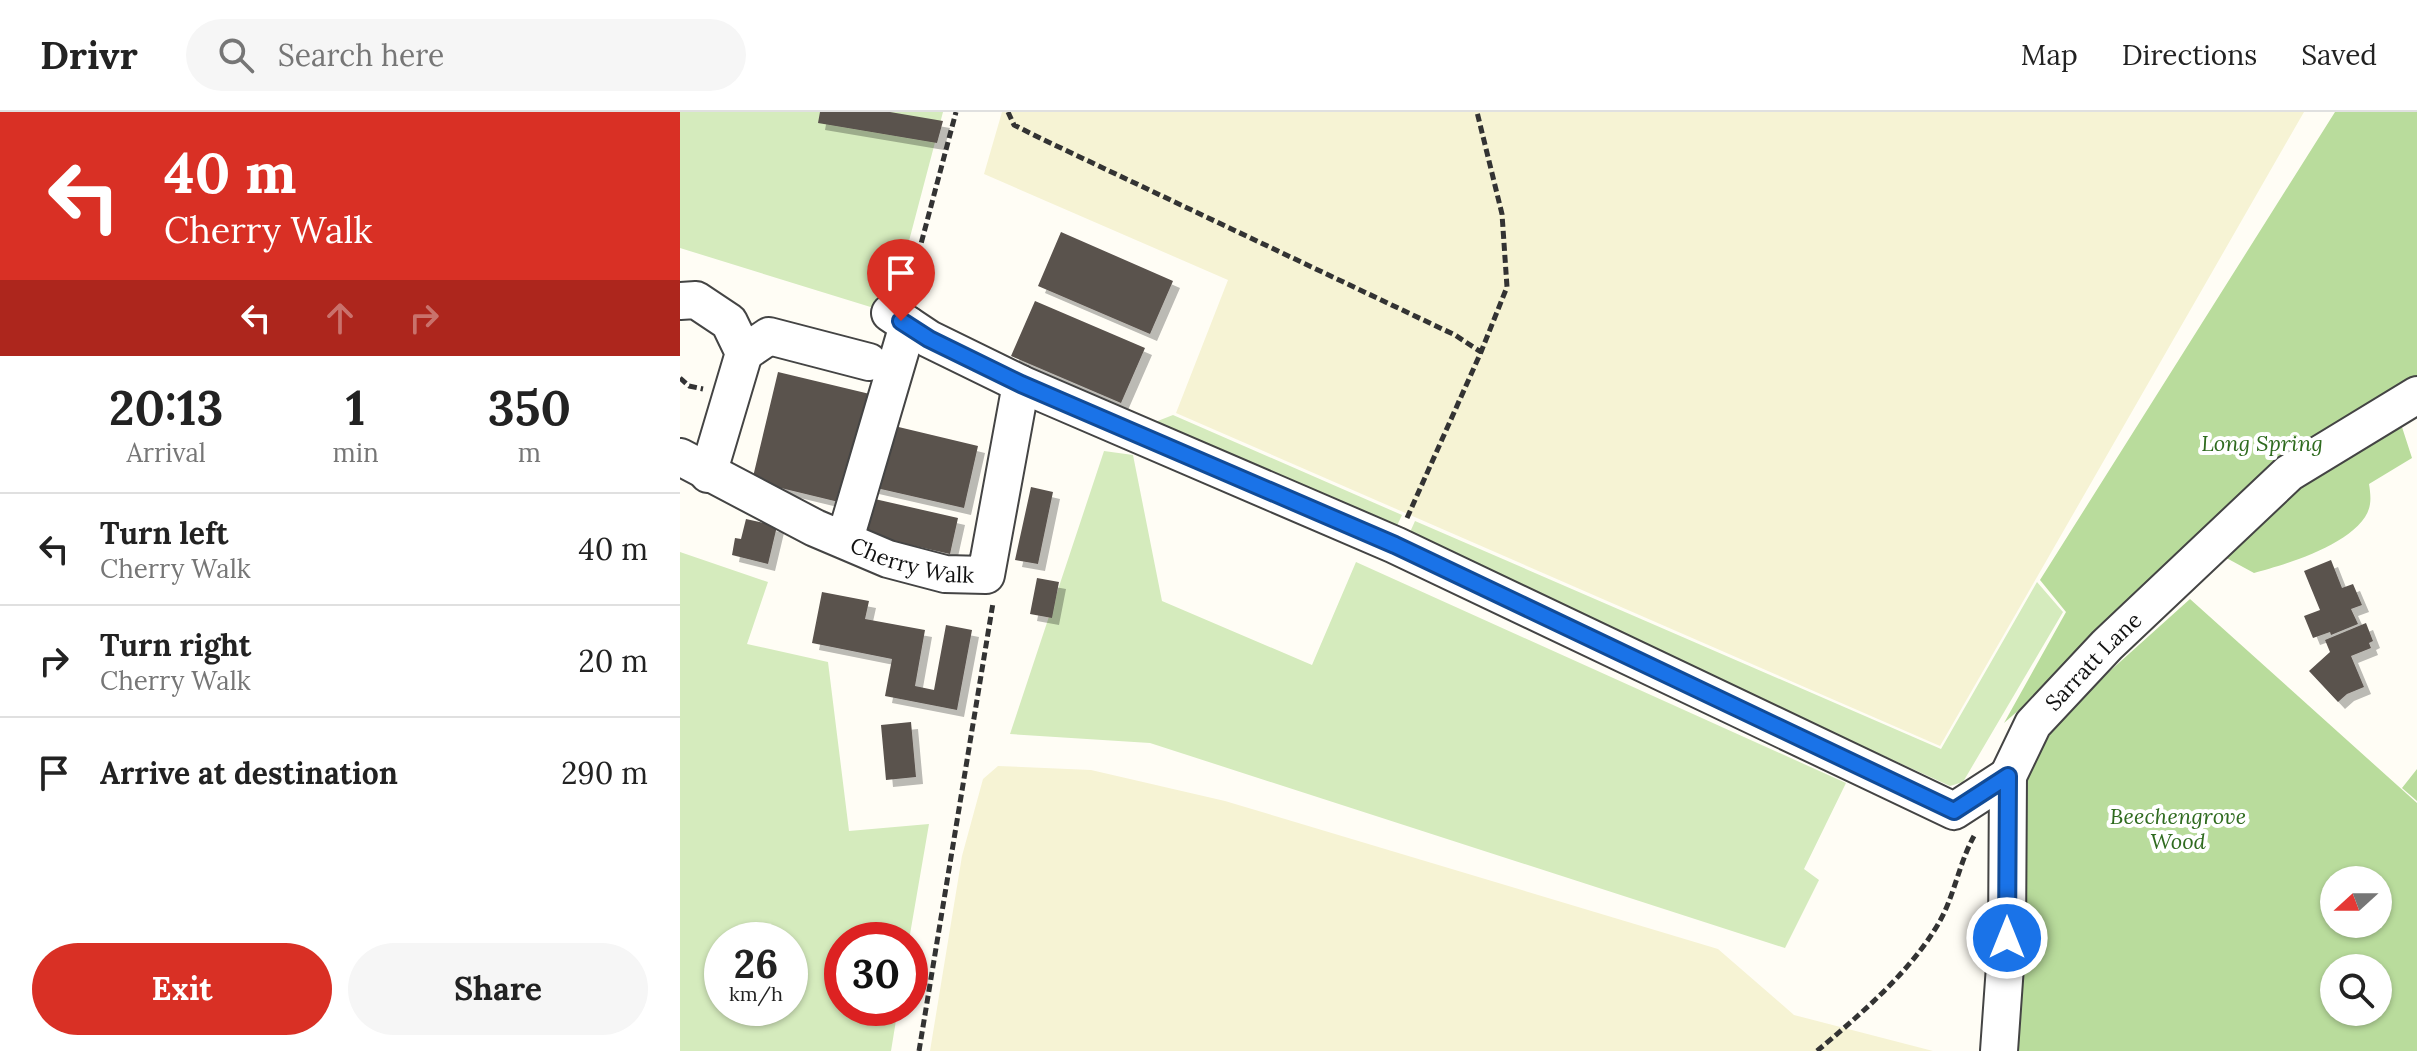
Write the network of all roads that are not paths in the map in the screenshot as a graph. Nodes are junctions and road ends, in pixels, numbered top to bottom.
1 (680, 301) edge
2 (744, 353) junction
3 (869, 362) dead end
4 (1021, 384) junction
5 (2417, 395) edge
6 (694, 466) edge
7 (845, 539) junction
8 (2008, 776) junction
9 (1999, 1051) edge

1 - 2 street
2 - 3 street
2 - 6 street
4 - 7 street, Cherry Walk
4 - 7 street
4 - 8 street
5 - 8 street, Sarratt Lane
6 - 7 street, Cherry Walk
8 - 9 street, Sarratt Lane

